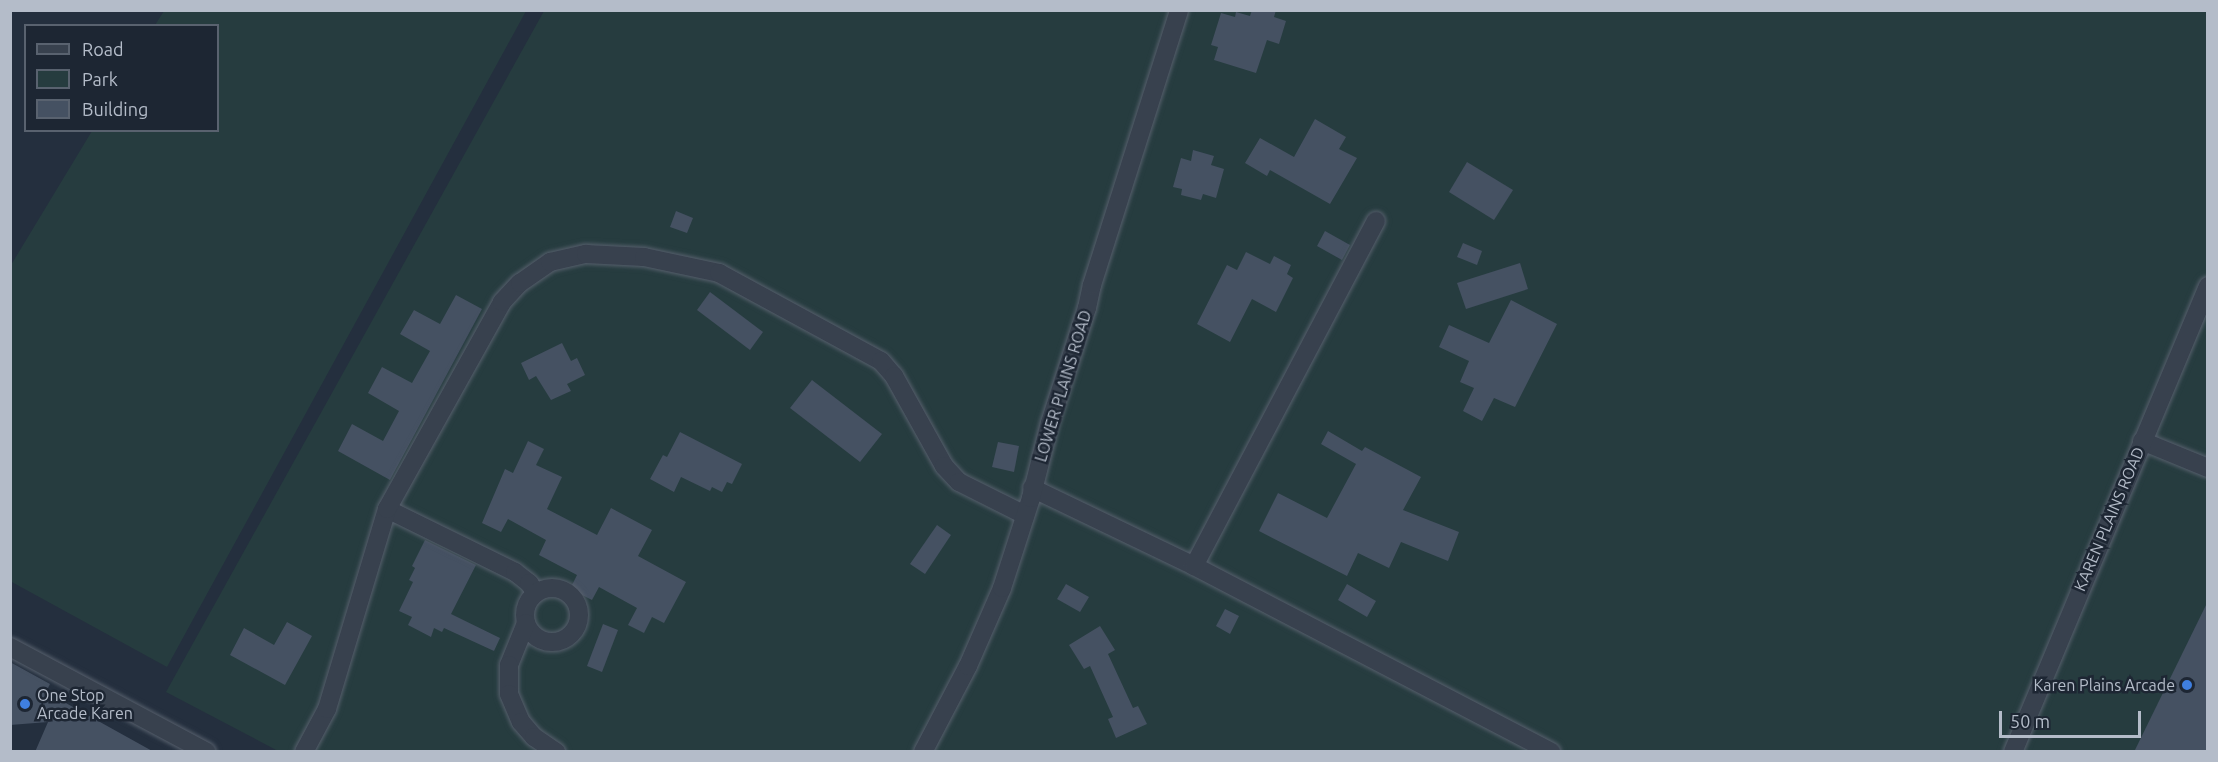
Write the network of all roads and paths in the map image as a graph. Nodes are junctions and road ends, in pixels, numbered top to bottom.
1 (1179, 10) edge
2 (1376, 221) dead end
3 (2208, 286) edge
4 (2142, 441) junction
5 (2208, 468) edge
6 (1032, 488) junction
7 (387, 509) junction
8 (1025, 515) junction
9 (1194, 566) junction
10 (536, 593) junction
11 (526, 623) junction
12 (10, 647) edge
13 (207, 752) edge
14 (304, 752) edge
15 (556, 752) edge
16 (923, 752) edge
17 (1552, 752) edge
18 (2013, 752) edge

1 - 6 street, LOWER PLAINS ROAD
2 - 9 street
3 - 4 street, KAREN PLAINS ROAD
4 - 5 street
4 - 18 street, KAREN PLAINS ROAD
6 - 8 street, LOWER PLAINS ROAD
6 - 9 street
7 - 8 street
7 - 10 street
7 - 14 street
8 - 16 street, LOWER PLAINS ROAD
9 - 17 street
10 - 11 street
10 - 11 street
11 - 15 street
12 - 13 street

